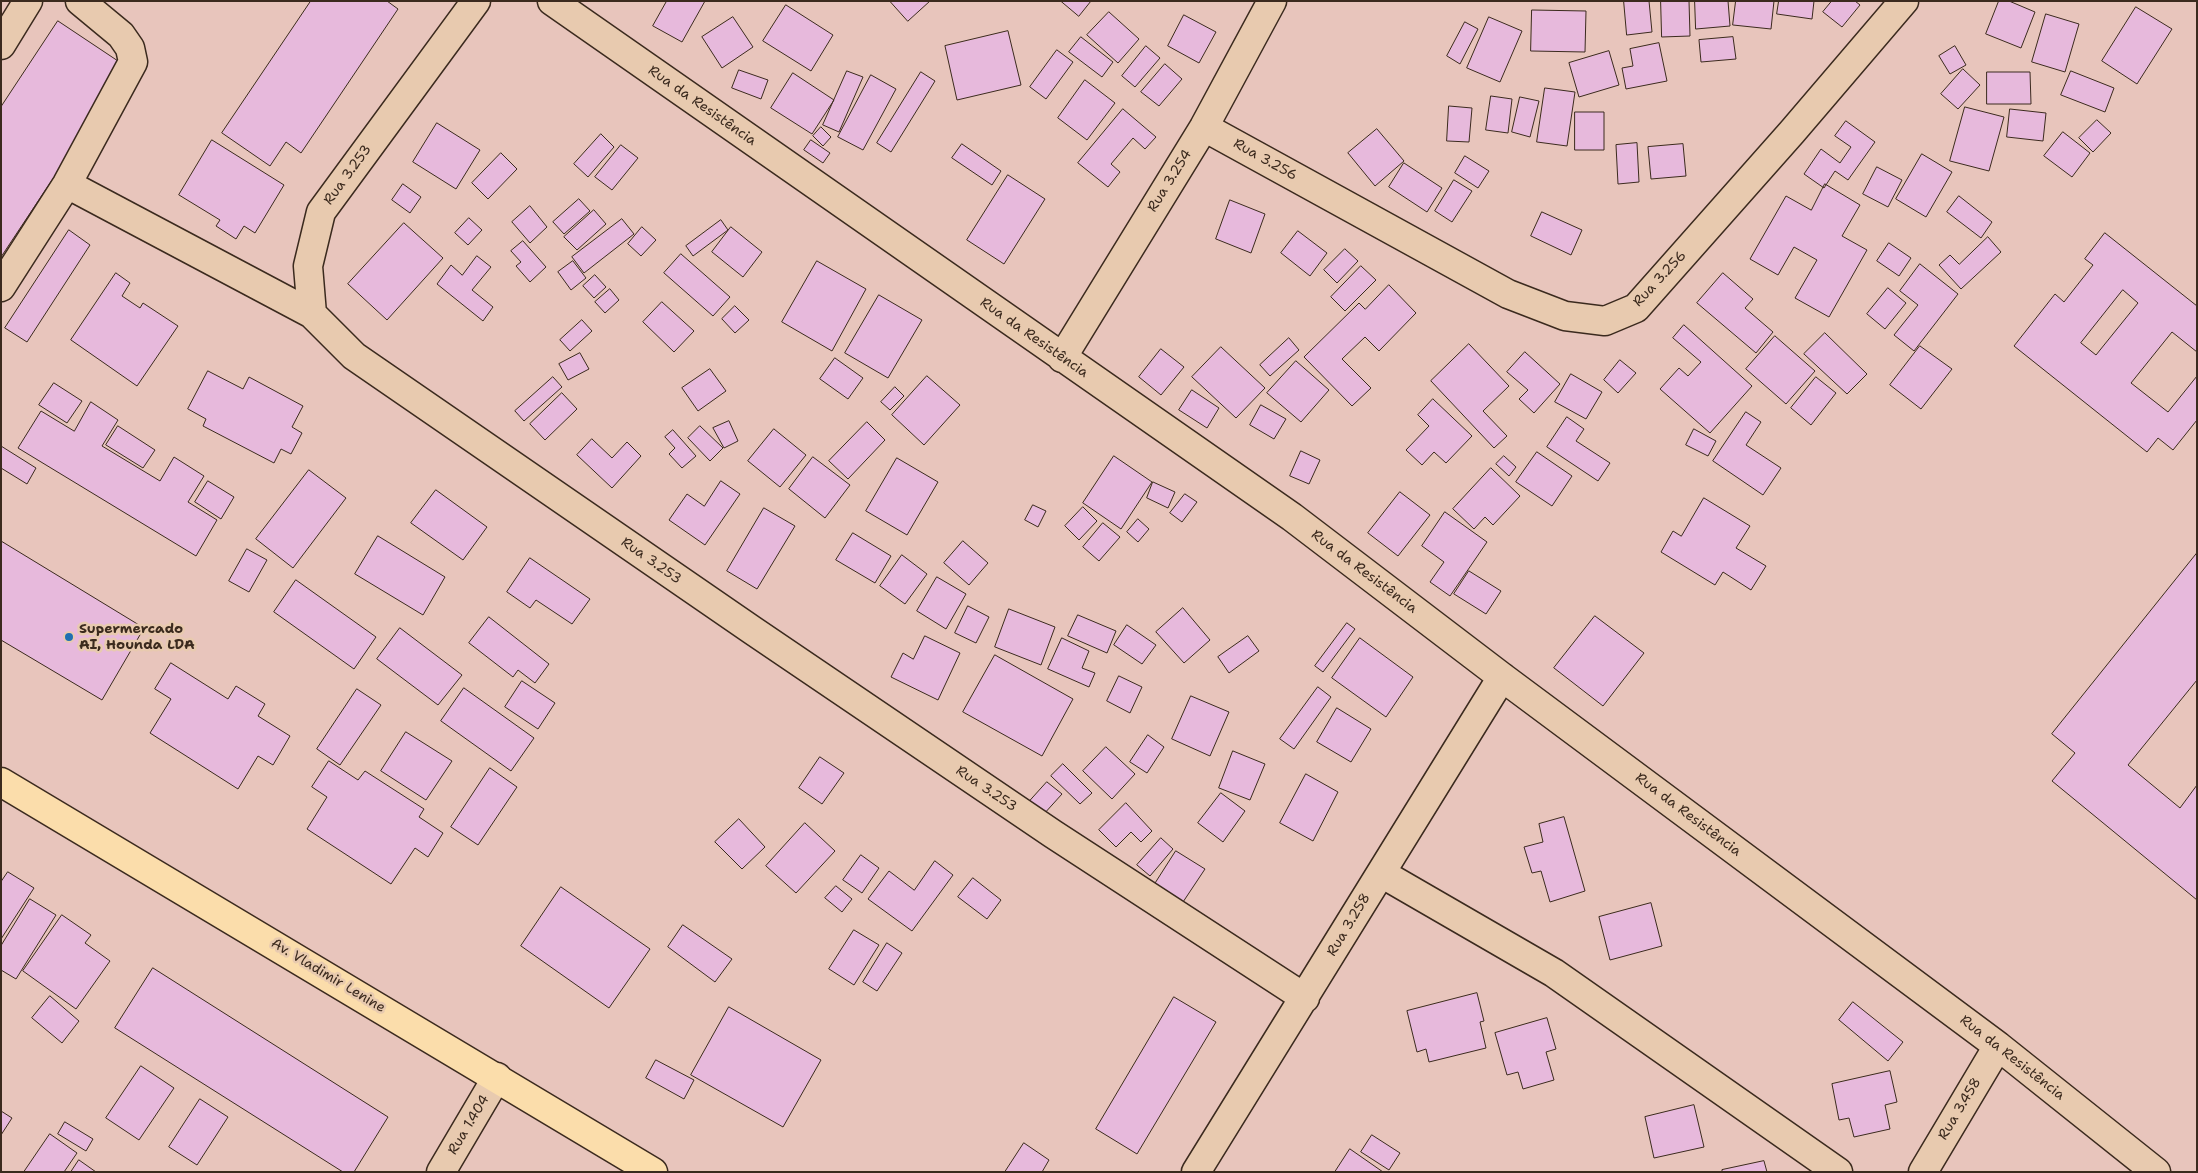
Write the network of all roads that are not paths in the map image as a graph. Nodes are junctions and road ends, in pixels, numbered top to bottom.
1 (28, 1) edge
2 (80, 1) edge
3 (476, 1) edge
4 (552, 1) edge
5 (1272, 1) edge
6 (1904, 1) edge
7 (1, 45) edge
8 (1204, 127) junction
9 (67, 184) junction
10 (1, 287) edge
11 (312, 314) junction
12 (1062, 358) junction
13 (1502, 677) junction
14 (1, 782) edge
15 (1381, 873) junction
16 (1305, 998) junction
17 (1998, 1046) junction
18 (497, 1077) junction
19 (441, 1172) edge
20 (653, 1172) edge
21 (1196, 1172) edge
22 (1838, 1172) edge
23 (1922, 1172) edge
24 (2156, 1172) edge

1 - 7 street
2 - 9 street
3 - 11 street, Rua 3.253
4 - 12 street, Rua da Resistência
5 - 8 street, Rua 3.254
6 - 8 street, Rua 3.256
8 - 12 street, Rua 3.254
9 - 10 street
9 - 11 street
11 - 16 street, Rua 3.253
12 - 13 street, Rua da Resistência
13 - 15 street, Rua 3.258
13 - 17 street, Rua da Resistência
14 - 18 main road, Av. Vladimir Lenine
15 - 16 street, Rua 3.258
15 - 22 street
16 - 21 street, Rua 3.258
17 - 23 street, Rua 3.458
17 - 24 street, Rua da Resistência
18 - 19 street, Rua 1.404
18 - 20 main road, Av. Vladimir Lenine

